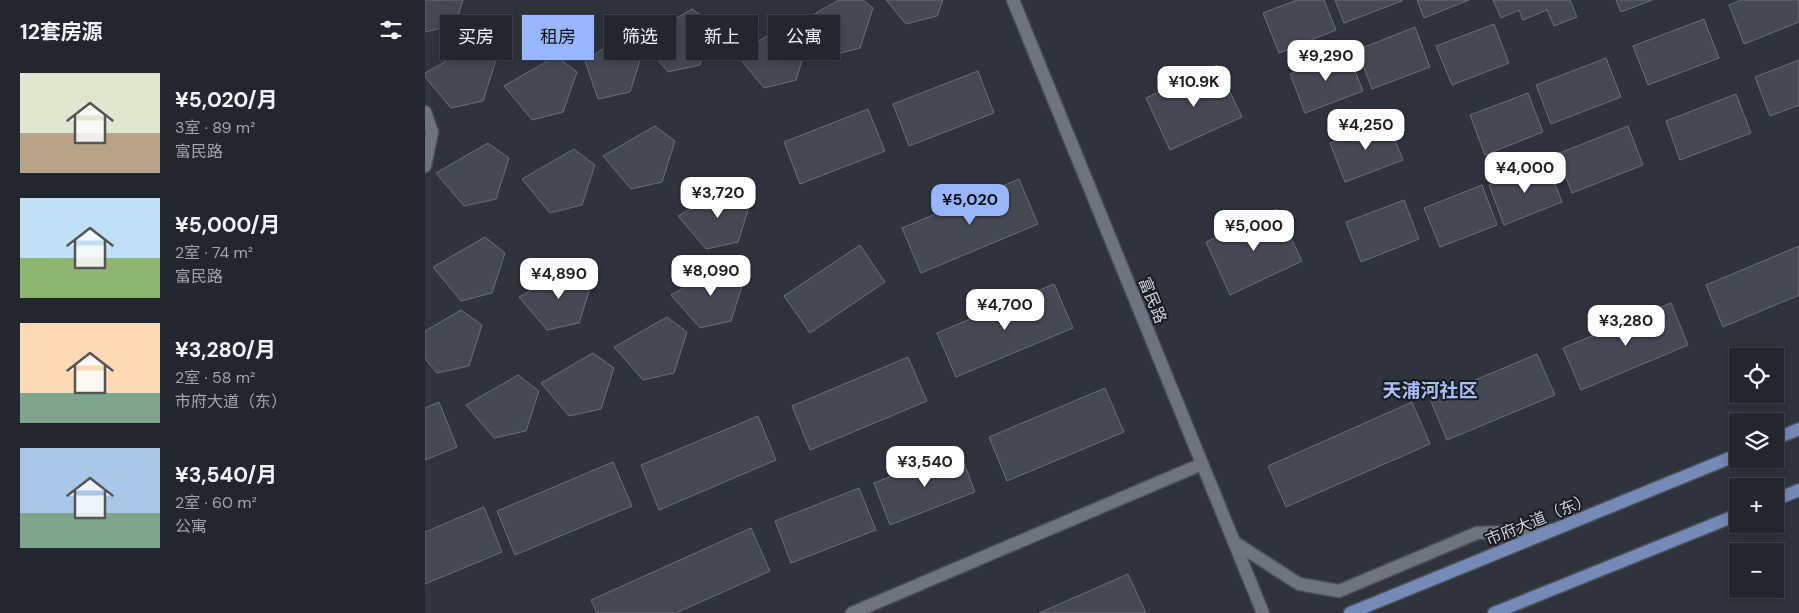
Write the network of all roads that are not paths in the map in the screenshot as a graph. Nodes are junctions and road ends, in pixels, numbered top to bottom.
1 (1013, 0) edge
2 (425, 112) edge
3 (425, 166) edge
4 (1799, 429) edge
5 (1784, 435) edge
6 (1729, 457) edge
7 (1202, 464) junction
8 (1799, 490) edge
9 (1784, 496) edge
10 (1729, 518) edge
11 (1553, 530) junction
12 (1234, 542) junction
13 (852, 613) edge
14 (1263, 613) edge
15 (1350, 613) edge
16 (1494, 613) edge

1 - 7 street, 富民路
2 - 3 street
4 - 5 main road
6 - 11 main road, 市府大道（东）
7 - 12 street, 富民路
7 - 13 street
8 - 9 main road
10 - 16 main road
11 - 12 street
11 - 15 main road, 市府大道（东）
12 - 14 street, 富民路

